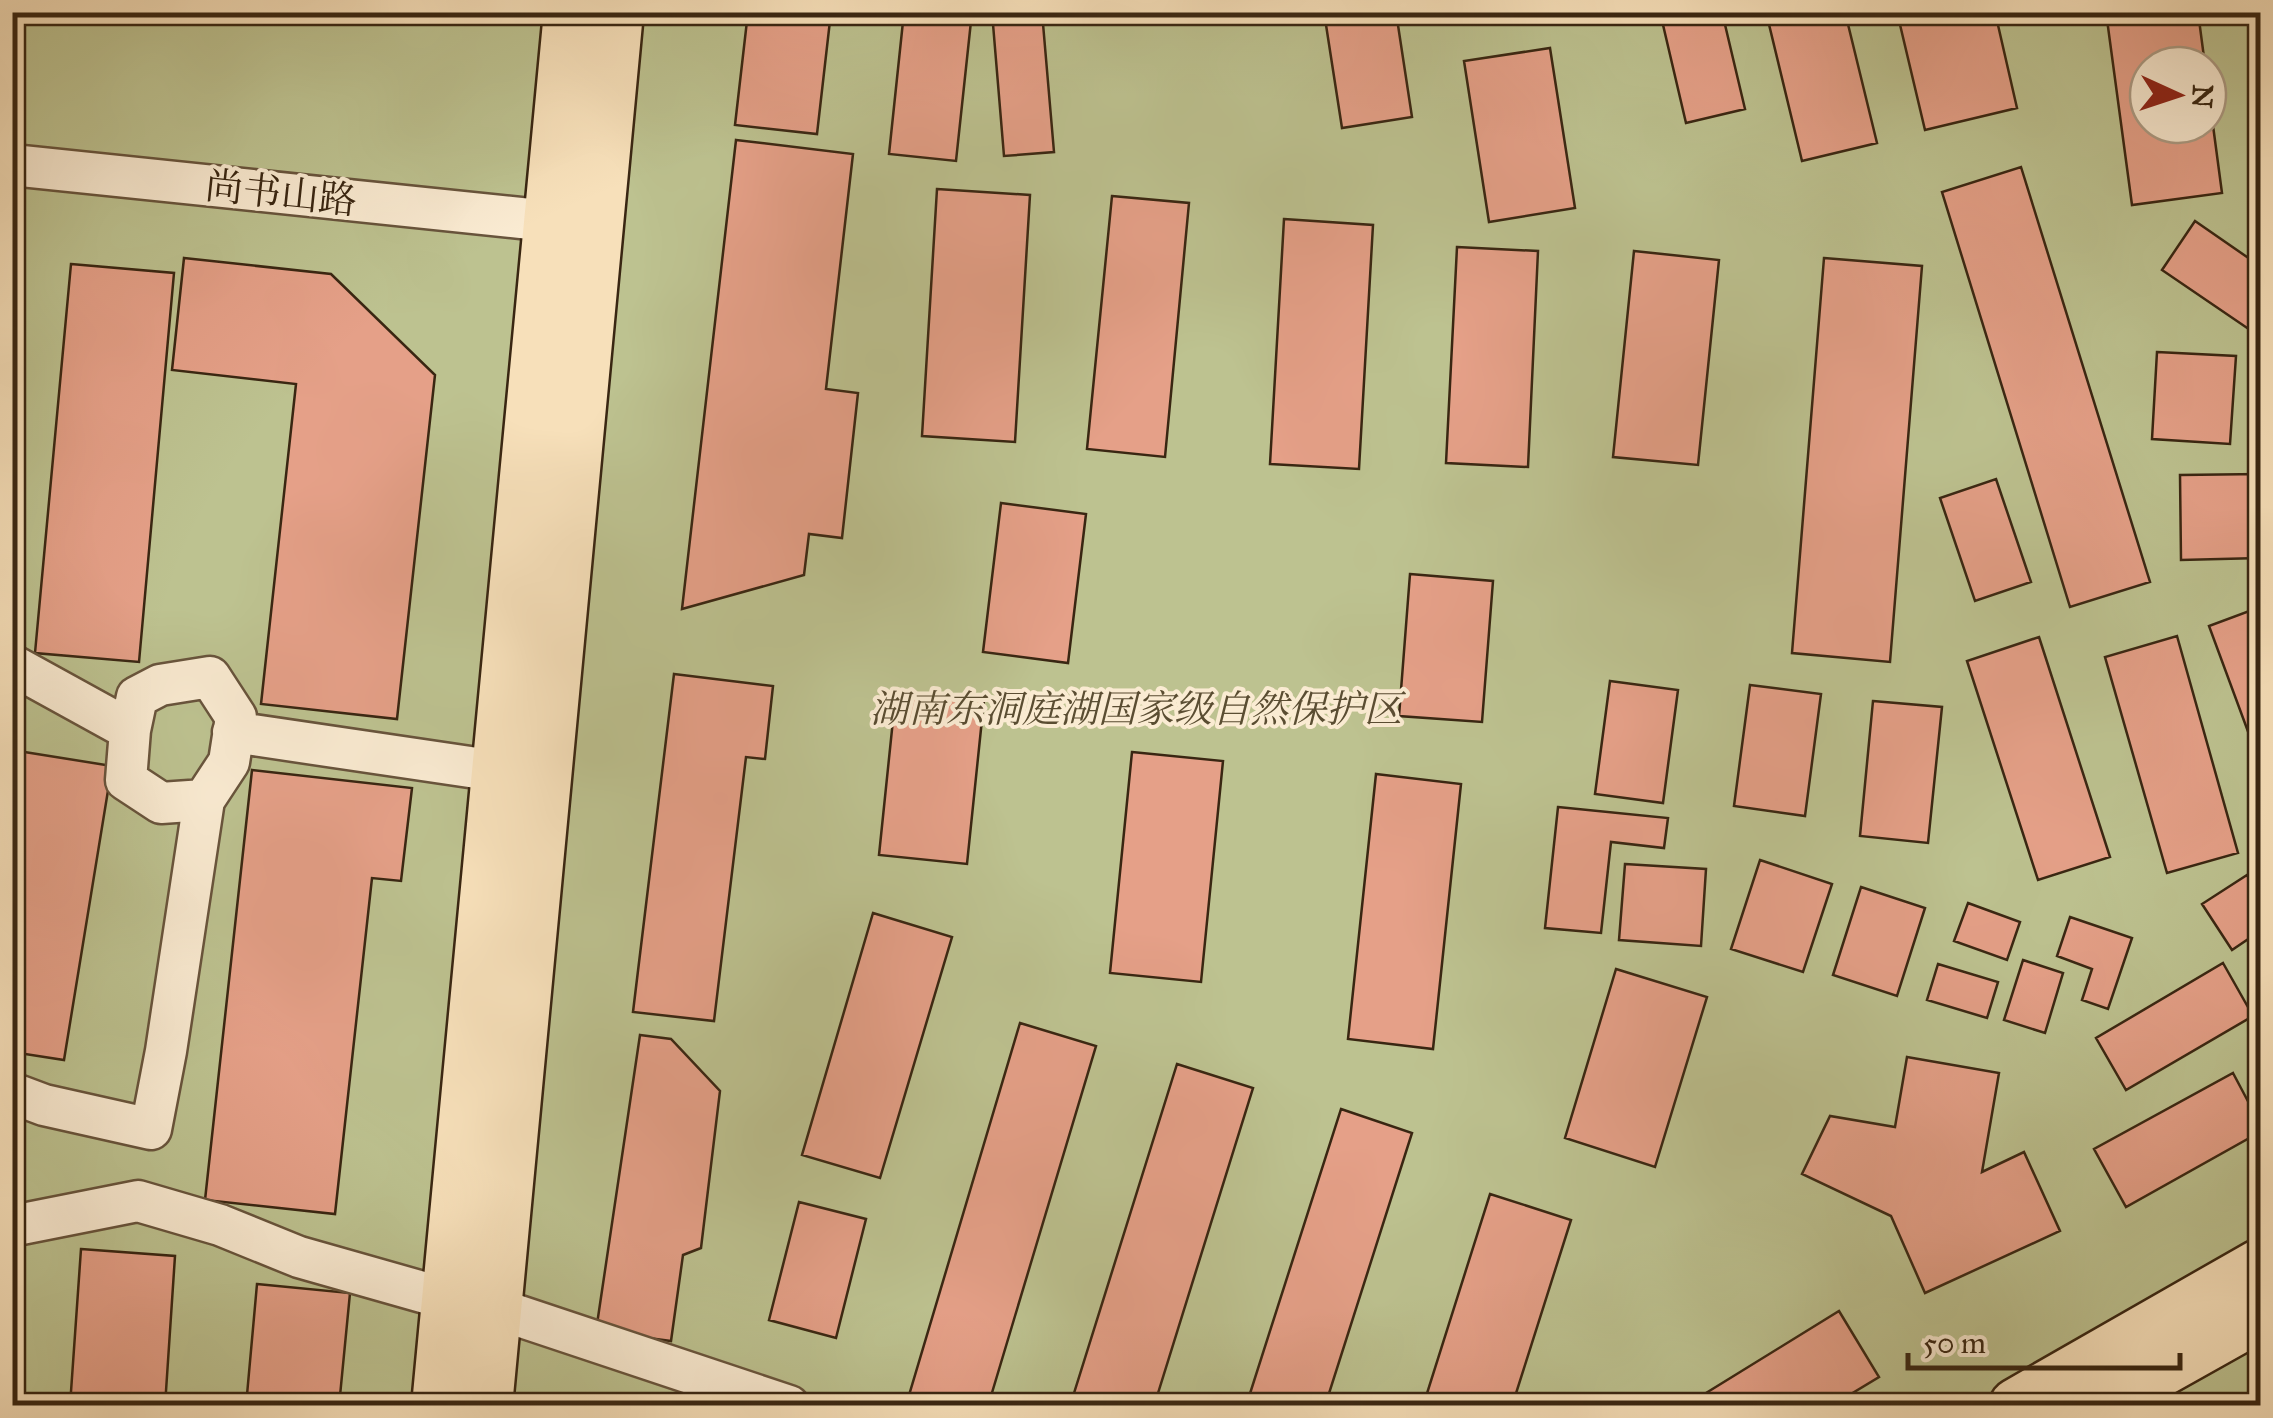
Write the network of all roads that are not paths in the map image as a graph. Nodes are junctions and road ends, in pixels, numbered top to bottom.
1 (569, 12) edge
2 (618, 12) edge
3 (12, 165) edge
4 (550, 221) junction
5 (12, 664) edge
6 (130, 730) junction
7 (233, 732) junction
8 (497, 772) junction
9 (204, 800) junction
10 (12, 1093) edge
11 (12, 1226) edge
12 (2260, 1267) edge
13 (447, 1299) junction
14 (495, 1308) junction
15 (2260, 1313) edge
16 (437, 1406) edge
17 (487, 1406) edge
18 (789, 1406) edge
19 (2016, 1406) edge
20 (2094, 1406) edge

1 - 4 main road
2 - 14 main road
3 - 4 street, 尚书山路
4 - 8 main road
5 - 6 street
6 - 7 street
6 - 9 street
7 - 8 street
7 - 9 street
8 - 13 main road
9 - 10 street
11 - 13 street
12 - 19 highway
13 - 16 main road
14 - 17 main road
14 - 18 street
15 - 20 highway

